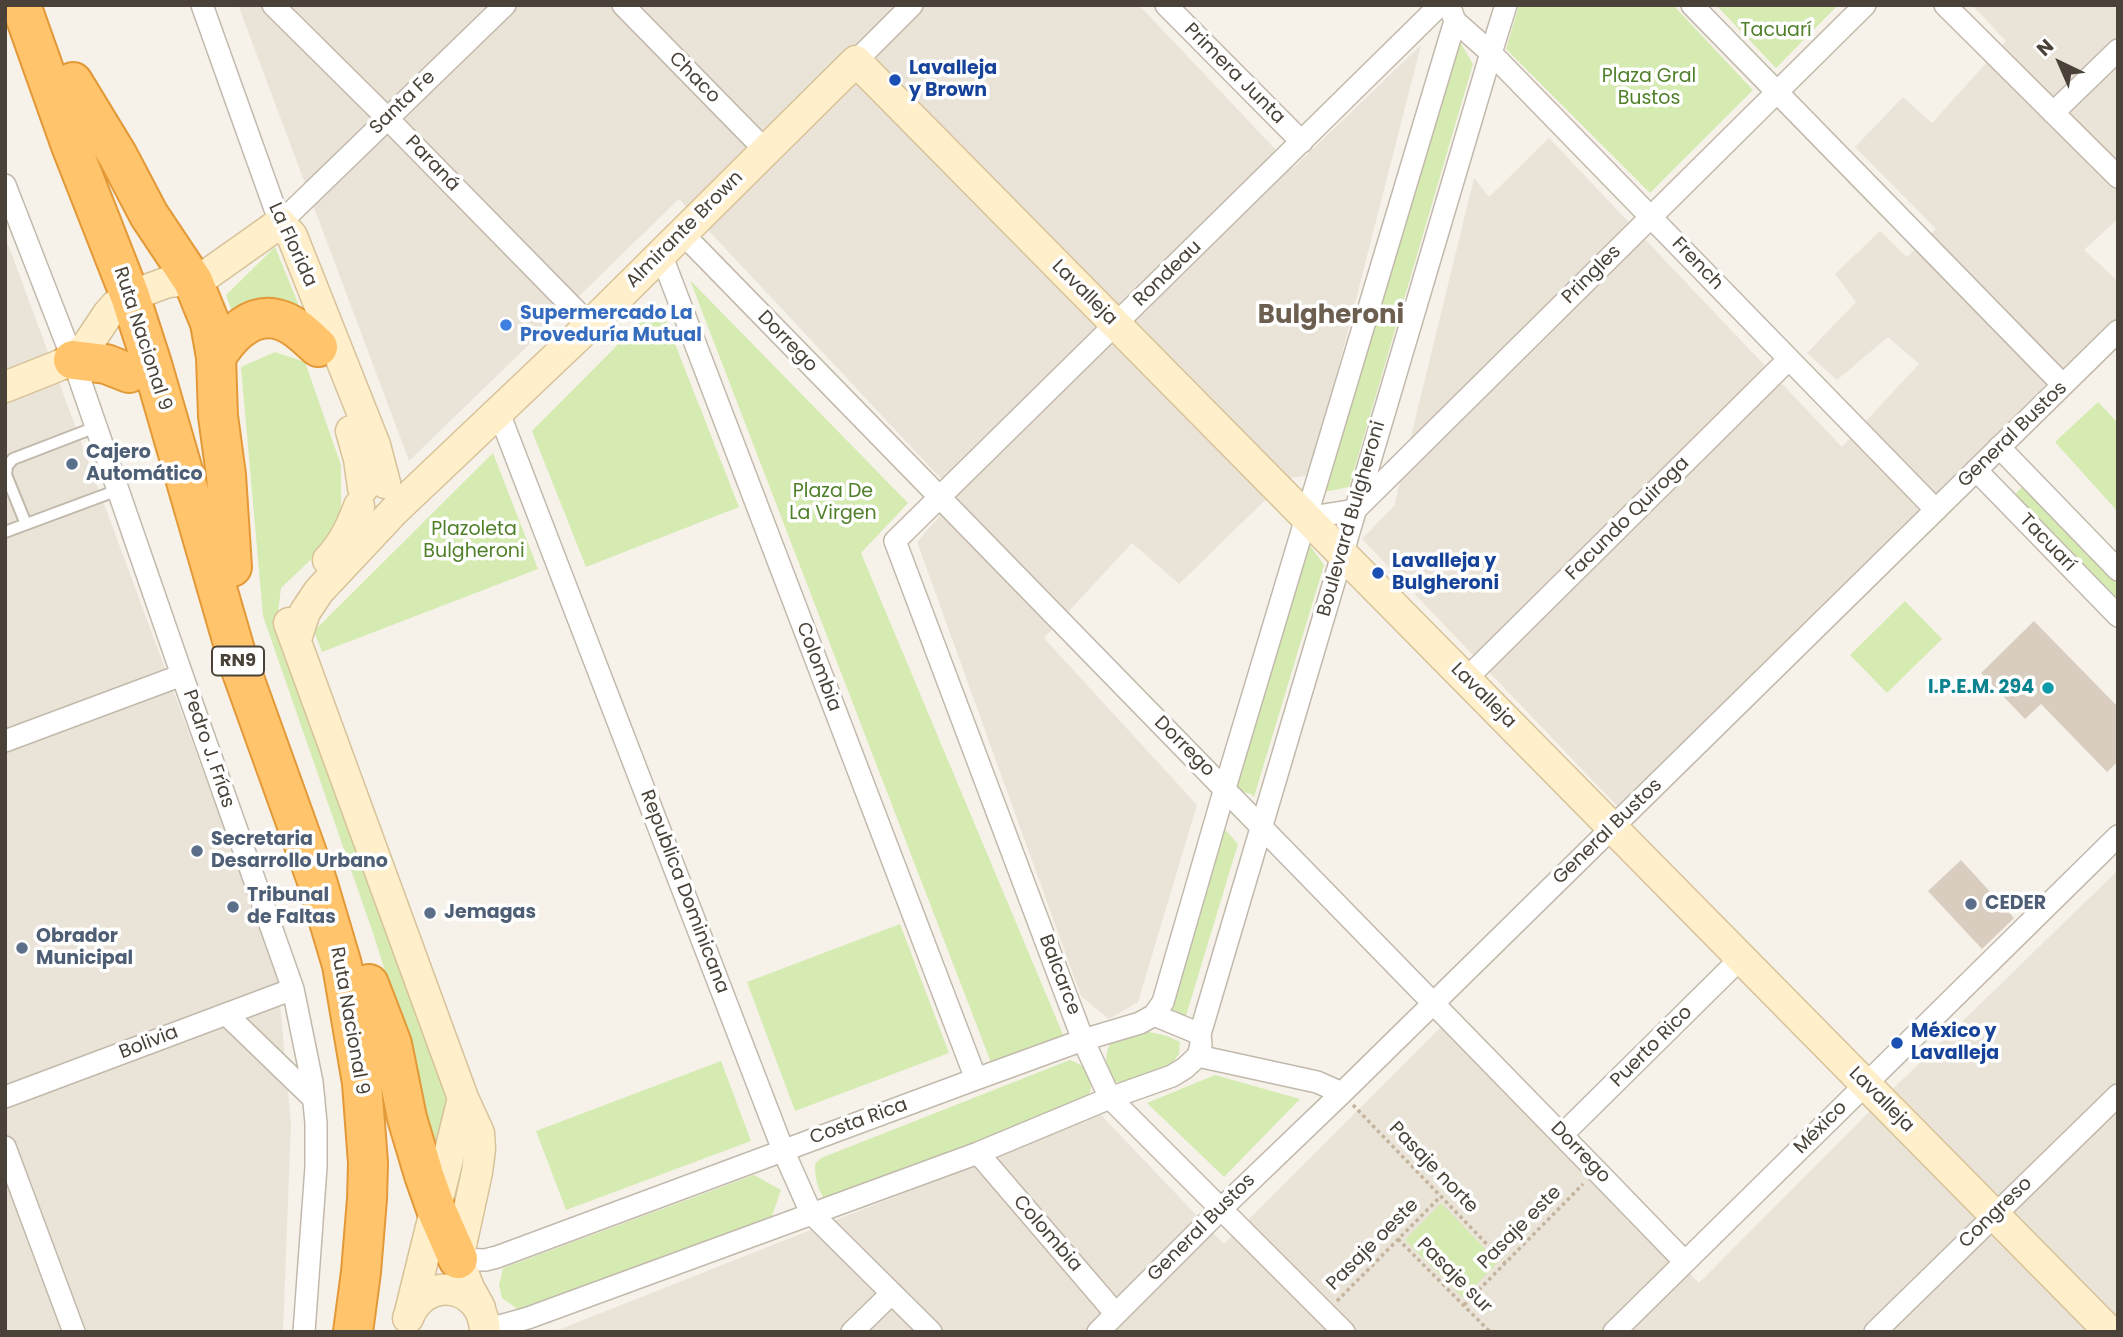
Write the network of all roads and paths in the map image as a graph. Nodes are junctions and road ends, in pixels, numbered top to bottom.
1 (21, 5) edge
2 (44, 5) edge
3 (202, 5) edge
4 (273, 5) edge
5 (505, 5) edge
6 (623, 5) edge
7 (912, 5) edge
8 (1166, 5) edge
9 (1440, 5) edge
10 (1506, 5) edge
11 (1692, 5) edge
12 (1865, 5) edge
13 (1945, 5) edge
14 (1452, 13) edge
15 (2118, 50) edge
16 (1490, 52) junction
17 (856, 61) junction
18 (73, 82) junction
19 (1776, 92) junction
20 (2053, 113) junction
21 (387, 118) junction
22 (1302, 142) junction
23 (766, 151) junction
24 (2118, 177) edge
25 (5, 185) edge
26 (1651, 216) junction
27 (280, 223) junction
28 (682, 233) junction
29 (661, 254) junction
30 (193, 281) junction
31 (130, 299) junction
32 (590, 325) junction
33 (1116, 325) junction
34 (2118, 331) edge
35 (318, 347) junction
36 (216, 357) junction
37 (1789, 359) junction
38 (74, 360) junction
39 (129, 373) junction
40 (2063, 385) junction
41 (5, 387) edge
42 (499, 412) junction
43 (96, 428) junction
44 (2000, 447) junction
45 (1976, 470) junction
46 (6, 474) edge
47 (118, 490) junction
48 (380, 498) junction
49 (938, 499) junction
50 (1355, 510) junction
51 (1936, 510) junction
52 (1306, 519) junction
53 (26, 524) junction
54 (5, 532) edge
55 (895, 541) joint
56 (1342, 554) junction
57 (221, 570) junction
58 (2118, 570) edge
59 (2118, 616) edge
60 (182, 675) junction
61 (1466, 679) junction
62 (5, 741) edge
63 (1225, 788) junction
64 (1261, 827) junction
65 (1612, 827) junction
66 (2118, 836) edge
67 (1741, 958) junction
68 (369, 984) junction
69 (293, 989) junction
70 (1434, 1002) junction
71 (226, 1014) junction
72 (1154, 1016) junction
73 (1200, 1034) junction
74 (1083, 1041) junction
75 (1198, 1056) junction
76 (976, 1079) junction
77 (1866, 1084) junction
78 (1342, 1093) junction
79 (2118, 1095) edge
80 (5, 1097) edge
81 (463, 1098) junction
82 (1110, 1098) junction
83 (314, 1099) junction
84 (1562, 1135) junction
85 (5, 1147) edge
86 (783, 1150) junction
87 (978, 1153) junction
88 (1596, 1170) junction
89 (1440, 1196) junction
90 (436, 1209) junction
91 (1220, 1210) junction
92 (811, 1213) junction
93 (1994, 1215) junction
94 (1398, 1239) junction
95 (1685, 1262) junction
96 (1505, 1263) junction
97 (455, 1277) junction
98 (892, 1293) junction
99 (1464, 1305) junction
100 (1325, 1313) junction
101 (1116, 1314) junction
102 (483, 1323) edge
103 (398, 1326) edge
104 (74, 1332) edge
105 (304, 1332) edge
106 (354, 1332) edge
107 (852, 1332) edge
108 (931, 1332) edge
109 (1098, 1332) edge
110 (1343, 1332) edge
111 (1490, 1332) edge
112 (1614, 1332) edge
113 (1875, 1332) edge
114 (2110, 1332) edge

1 - 31 highway, Ruta Nacional 9 / RN9
2 - 18 highway, Ruta Nacional 9 / RN9
3 - 27 street, La Florida
4 - 21 street, Paraná
5 - 21 street, Santa Fe
6 - 23 street, Chaco
7 - 17 street, Almirante Brown
8 - 22 street, Primera Junta
9 - 22 street, Rondeau
10 - 16 street, Boulevard Bulgheroni
11 - 19 street
12 - 19 street, Pringles
13 - 20 street
14 - 16 street, French
14 - 52 street
15 - 20 street
16 - 26 street, French
16 - 50 street, Boulevard Bulgheroni
17 - 23 street, Almirante Brown
17 - 33 street, Lavalleja
18 - 30 highway, RN9
18 - 31 highway, Ruta Nacional 9 / RN9
19 - 26 street, Pringles
19 - 40 street
20 - 24 street
21 - 27 street, Santa Fe
21 - 32 street, Paraná
22 - 33 street, Rondeau
23 - 28 street, Almirante Brown
25 - 38 street, Pedro J. Frías
26 - 37 street, French
26 - 50 street, Pringles
27 - 30 street
27 - 35 street
27 - 48 street, La Florida
28 - 29 street, Almirante Brown
28 - 49 street, Dorrego
29 - 32 street, Almirante Brown
29 - 76 street, Colombia
30 - 31 street
30 - 36 highway, RN9
31 - 38 street
31 - 39 highway, RN9
31 - 57 highway, Ruta Nacional 9 / RN9
32 - 42 street, Almirante Brown
33 - 49 street, Rondeau
33 - 52 street, Lavalleja
34 - 40 street, General Bustos
35 - 36 highway
35 - 48 street
36 - 57 highway, RN9
37 - 51 street, French
37 - 61 street, Facundo Quiroga
38 - 39 highway
38 - 41 street
38 - 43 street, Pedro J. Frías
39 - 57 highway, RN9
40 - 44 street, General Bustos
42 - 48 street, Almirante Brown
42 - 86 street, Republica Dominicana
43 - 46 lane
43 - 47 street, Pedro J. Frías
44 - 45 street, General Bustos
44 - 58 street, Tacuarí
45 - 51 street, General Bustos
45 - 59 street, Tacuarí
46 - 53 lane
47 - 53 lane
47 - 60 street, Pedro J. Frías
48 - 81 street
49 - 55 street, Rondeau
49 - 63 street, Dorrego
50 - 52 street
50 - 56 street, Boulevard Bulgheroni
51 - 65 street, General Bustos
52 - 56 street, Lavalleja
52 - 63 street
53 - 54 lane
55 - 74 street, Balcarce
56 - 61 street, Lavalleja
56 - 64 street, Boulevard Bulgheroni
57 - 68 highway, Ruta Nacional 9 / RN9
57 - 106 highway, Ruta Nacional 9 / RN9
60 - 62 street
60 - 69 street, Pedro J. Frías
61 - 65 street, Lavalleja
63 - 64 street, Dorrego
63 - 72 street
64 - 70 street, Dorrego
64 - 73 street, Boulevard Bulgheroni
65 - 67 street, Lavalleja
65 - 70 street, General Bustos
66 - 77 street, México
67 - 77 street, Lavalleja
67 - 84 street, Puerto Rico
68 - 90 highway
68 - 103 highway, Ruta Nacional 9 / RN9
69 - 71 street, Bolivia
69 - 83 street, Pedro J. Frías
70 - 78 street, General Bustos
70 - 84 street, Dorrego
71 - 80 street, Bolivia
71 - 83 street
72 - 73 street
72 - 74 street, Costa Rica
73 - 75 street
74 - 76 street, Costa Rica
74 - 82 street, Balcarce
75 - 78 street
75 - 82 street
76 - 86 street, Costa Rica
77 - 93 street, Lavalleja
77 - 95 street, México
78 - 89 path, Pasaje norte
78 - 91 street, General Bustos
79 - 93 street, Congreso
81 - 90 street
81 - 97 street
82 - 87 street
82 - 91 street, Balcarce
83 - 105 street, Pedro J. Frías
84 - 88 street, Dorrego
85 - 104 street
86 - 92 street, Republica Dominicana
86 - 97 street, Costa Rica
87 - 92 street
87 - 101 street, Colombia
88 - 95 street, Dorrego
88 - 96 path, Pasaje este
89 - 94 path, Pasaje oeste
89 - 96 path, Pasaje norte
90 - 97 highway
90 - 103 street
91 - 100 street, Balcarce
91 - 101 street, General Bustos
92 - 98 street, Republica Dominicana
92 - 102 street
93 - 113 street, Congreso
93 - 114 street, Lavalleja
94 - 99 path, Pasaje sur
94 - 100 path, Pasaje oeste
95 - 112 street, México
96 - 99 path, Pasaje este
97 - 102 street
97 - 103 street
98 - 107 street
98 - 108 street, Republica Dominicana
99 - 111 path, Pasaje sur
100 - 110 street, Balcarce
101 - 109 street, General Bustos

